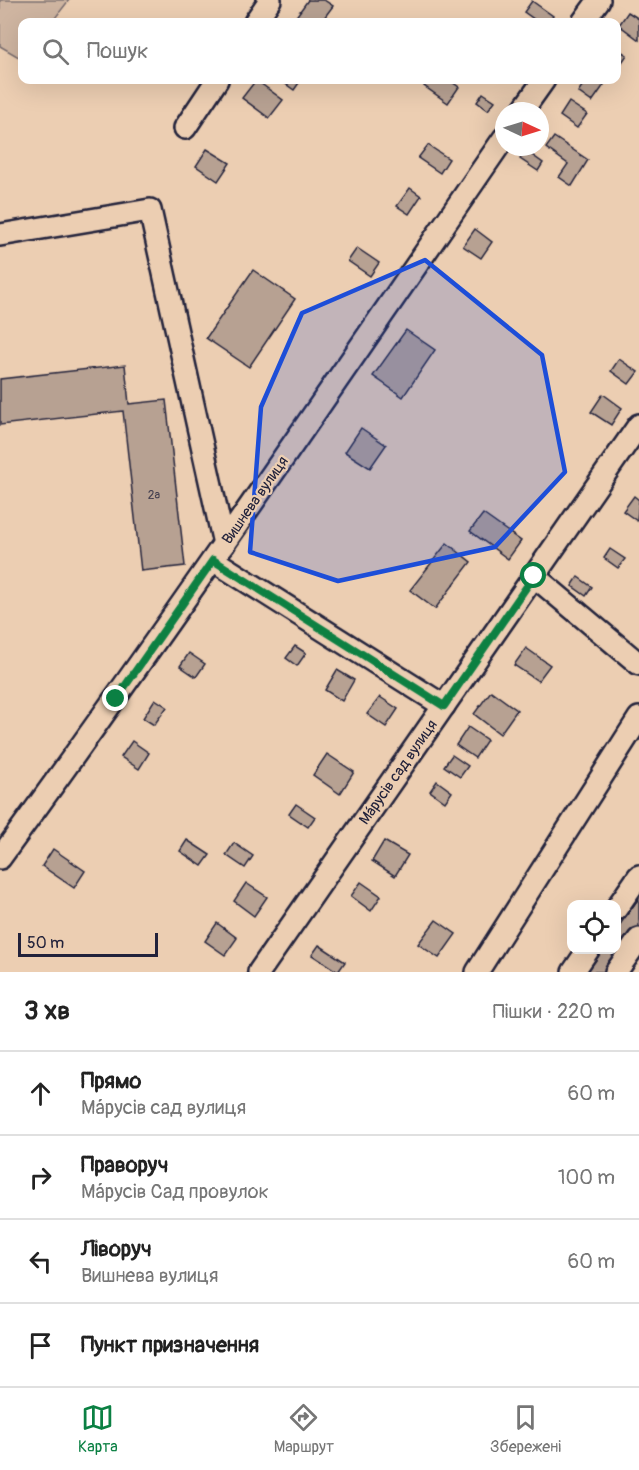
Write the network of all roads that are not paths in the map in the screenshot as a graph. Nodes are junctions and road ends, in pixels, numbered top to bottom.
1 (270, 0) edge
2 (599, 0) edge
3 (258, 18) edge
4 (586, 18) edge
5 (214, 84) edge
6 (541, 84) edge
7 (528, 102) edge
8 (185, 128) dead end
9 (495, 151) edge
10 (0, 235) edge
11 (639, 425) edge
12 (219, 552) junction
13 (534, 576) junction
14 (639, 664) edge
15 (444, 706) junction
16 (639, 718) edge
17 (0, 858) edge
18 (639, 876) edge
19 (621, 902) edge
20 (639, 939) edge
21 (585, 954) edge
22 (259, 972) edge
23 (477, 972) edge
24 (573, 972) edge
25 (616, 972) edge

1 - 3 street
2 - 4 street
5 - 8 street
6 - 7 street
9 - 12 street, Вишнева вулиця
10 - 12 street
11 - 13 street, Мáрусів сад вулиця
12 - 15 street
12 - 17 street, Вишнева вулиця
13 - 14 street
13 - 15 street, Мáрусів сад вулиця
15 - 22 street, Мáрусів сад вулиця
16 - 23 street
18 - 19 street
20 - 25 street
21 - 24 street

